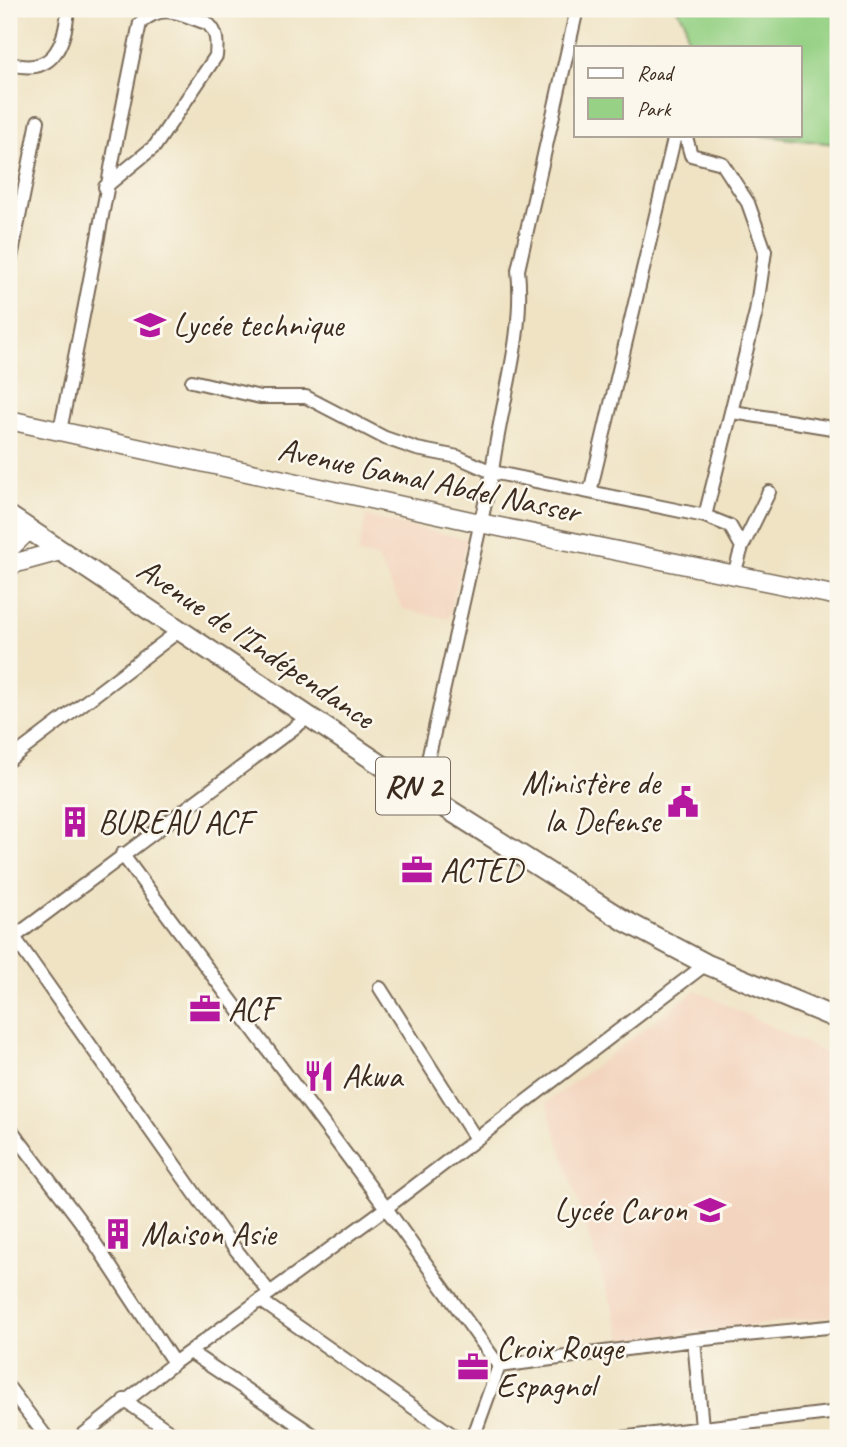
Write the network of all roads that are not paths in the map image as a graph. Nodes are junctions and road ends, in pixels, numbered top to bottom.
1 (68, 9) edge
2 (577, 9) edge
3 (9, 63) edge
4 (570, 80) edge
5 (38, 121) dead end
6 (675, 136) edge
7 (684, 136) edge
8 (106, 187) junction
9 (9, 268) edge
10 (192, 381) dead end
11 (733, 412) junction
12 (9, 420) edge
13 (838, 429) edge
14 (60, 430) junction
15 (492, 472) junction
16 (590, 492) junction
17 (769, 492) dead end
18 (9, 516) edge
19 (705, 516) junction
20 (480, 523) junction
21 (29, 530) junction
22 (742, 547) junction
23 (9, 549) edge
24 (60, 551) junction
25 (9, 565) edge
26 (734, 574) junction
27 (838, 596) edge
28 (180, 630) junction
29 (310, 716) junction
30 (9, 760) edge
31 (421, 791) junction
32 (122, 854) junction
33 (11, 939) edge
34 (706, 964) junction
35 (380, 988) dead end
36 (838, 1019) edge
37 (9, 1127) edge
38 (476, 1139) junction
39 (386, 1208) junction
40 (265, 1296) junction
41 (838, 1326) edge
42 (694, 1340) junction
43 (190, 1352) junction
44 (174, 1363) junction
45 (499, 1366) junction
46 (9, 1388) edge
47 (124, 1401) junction
48 (838, 1412) edge
49 (702, 1433) edge
50 (47, 1438) edge
51 (79, 1438) edge
52 (180, 1438) edge
53 (318, 1438) edge
54 (457, 1438) edge
55 (473, 1438) edge
56 (620, 1438) edge

1 - 3 street
2 - 4 street
4 - 15 street
5 - 9 street
6 - 16 street
7 - 11 street
8 - 8 street
8 - 14 street
10 - 15 street
11 - 13 street
11 - 19 street
12 - 14 street, Avenue Gamal Abdel Nasser
14 - 20 street, Avenue Gamal Abdel Nasser
15 - 16 street
15 - 20 street
16 - 19 street
17 - 22 street
18 - 21 main road, Avenue de l'Indépendance / RN 2
19 - 22 street
20 - 26 street, Avenue Gamal Abdel Nasser
20 - 31 street
21 - 23 street
21 - 24 main road, Avenue de l'Indépendance / RN 2
22 - 26 street
24 - 25 street
24 - 28 main road, Avenue de l'Indépendance / RN 2
26 - 27 street, Avenue Gamal Abdel Nasser
28 - 29 main road, Avenue de l'Indépendance / RN 2
28 - 30 street
29 - 31 main road, Avenue de l'Indépendance / RN 2
29 - 32 street
31 - 34 main road, Avenue de l'Indépendance / RN 2
32 - 33 street
32 - 39 street
33 - 40 street
34 - 36 main road, Avenue de l'Indépendance / RN 2
34 - 38 street
35 - 38 street
37 - 44 street
38 - 39 street
39 - 40 street
39 - 45 street
40 - 43 street
40 - 54 street
41 - 42 street
42 - 45 street
42 - 49 street
43 - 44 street
43 - 53 street
44 - 47 street
45 - 55 street
46 - 50 street
47 - 51 street
47 - 52 street
48 - 49 street
49 - 56 street

